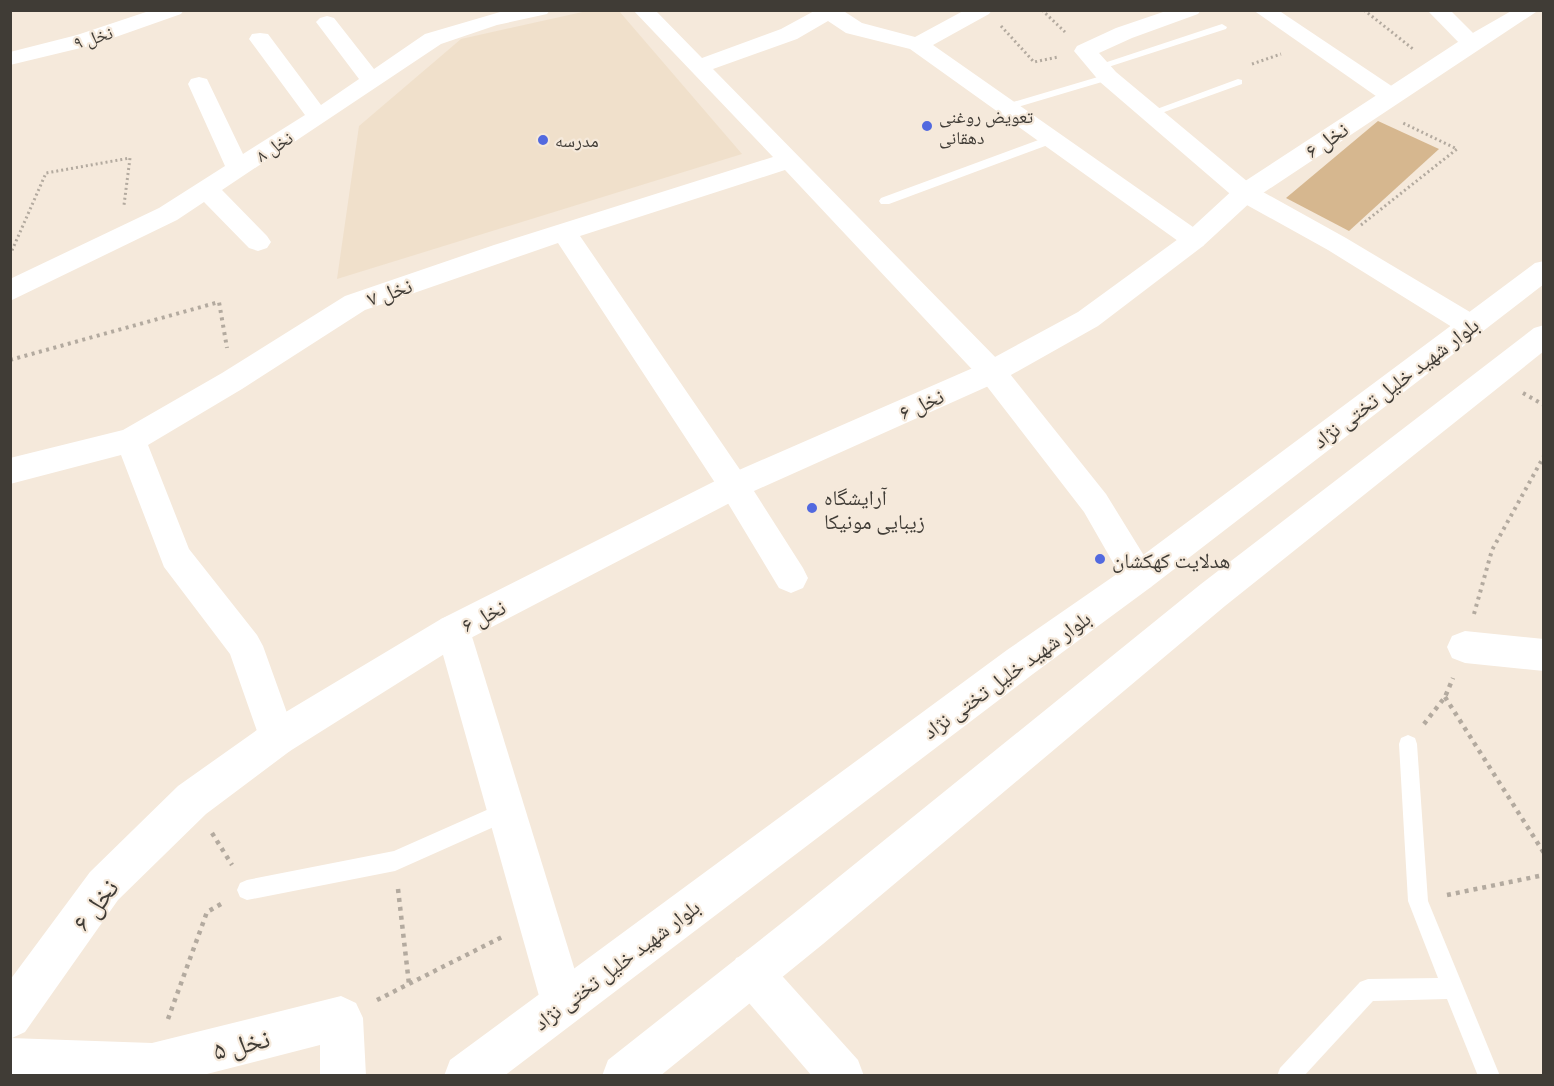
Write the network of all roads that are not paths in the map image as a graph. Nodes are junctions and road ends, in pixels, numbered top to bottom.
1 (174, 10) edge
2 (540, 10) edge
3 (643, 10) edge
4 (1191, 10) edge
5 (1263, 10) edge
6 (1437, 10) edge
7 (1529, 10) edge
8 (832, 12) edge
9 (487, 15) edge
10 (988, 15) edge
11 (327, 22) dead end
12 (1221, 27) dead end
13 (260, 39) dead end
14 (1472, 43) junction
15 (918, 44) junction
16 (10, 59) edge
17 (1097, 65) junction
18 (697, 67) junction
19 (372, 81) junction
20 (1238, 82) road end
21 (199, 84) dead end
22 (1382, 102) junction
23 (1007, 107) junction
24 (1152, 113) junction
25 (318, 117) junction
26 (1052, 140) junction
27 (790, 159) junction
28 (238, 169) junction
29 (207, 190) junction
30 (1245, 193) junction
31 (885, 201) dead end
32 (564, 231) junction
33 (1194, 240) junction
34 (258, 242) dead end
35 (1544, 270) edge
36 (10, 291) edge
37 (1470, 325) junction
38 (1544, 334) edge
39 (993, 372) junction
40 (131, 440) junction
41 (10, 471) edge
42 (735, 486) junction
43 (1139, 577) junction
44 (791, 578) dead end
45 (453, 630) junction
46 (1465, 647) road end
47 (1544, 655) edge
48 (277, 738) junction
49 (1408, 744) road end
50 (507, 811) junction
51 (247, 890) road end
52 (751, 973) junction
53 (1452, 988) junction
54 (563, 1003) junction
55 (10, 1017) edge
56 (10, 1060) edge
57 (343, 1076) edge
58 (466, 1076) edge
59 (624, 1076) edge
60 (842, 1076) edge
61 (1288, 1076) edge
62 (1489, 1076) edge

1 - 16 street, نخل ۹
2 - 9 street, نخل ۸
3 - 18 street
4 - 17 street
5 - 22 street
6 - 14 street
7 - 14 street, نخل ۶
8 - 15 street
8 - 18 street
9 - 19 street, نخل ۸
10 - 15 street
11 - 19 street
12 - 17 lane
13 - 25 street
14 - 22 street, نخل ۶
15 - 23 street
17 - 23 lane
17 - 24 street
18 - 27 street
19 - 25 street, نخل ۸
20 - 24 lane
21 - 28 street
22 - 30 street, نخل ۶
23 - 26 street
24 - 30 street
25 - 28 street, نخل ۸
26 - 31 lane
26 - 33 street
27 - 32 street, نخل ۷
27 - 39 street
28 - 29 street, نخل ۸
29 - 34 street
29 - 36 street, نخل ۸
30 - 33 street, نخل ۶
30 - 37 street
32 - 40 street, نخل ۷
32 - 42 street
33 - 39 street, نخل ۶
35 - 37 street, بلوار شهید خلیل تختی نژاد
37 - 43 street, بلوار شهید خلیل تختی نژاد
38 - 52 street
39 - 42 street, نخل ۶
39 - 43 street
40 - 41 street, نخل ۷
40 - 48 street
42 - 44 street
42 - 45 street, نخل ۶
43 - 54 street, بلوار شهید خلیل تختی نژاد
45 - 48 street, نخل ۶
45 - 50 street
46 - 47 street
48 - 55 street, نخل ۶
49 - 53 lane
50 - 51 lane
50 - 54 street
52 - 59 street
52 - 60 street
53 - 61 lane
53 - 62 lane
54 - 58 street, بلوار شهید خلیل تختی نژاد
56 - 57 street, نخل ۵

